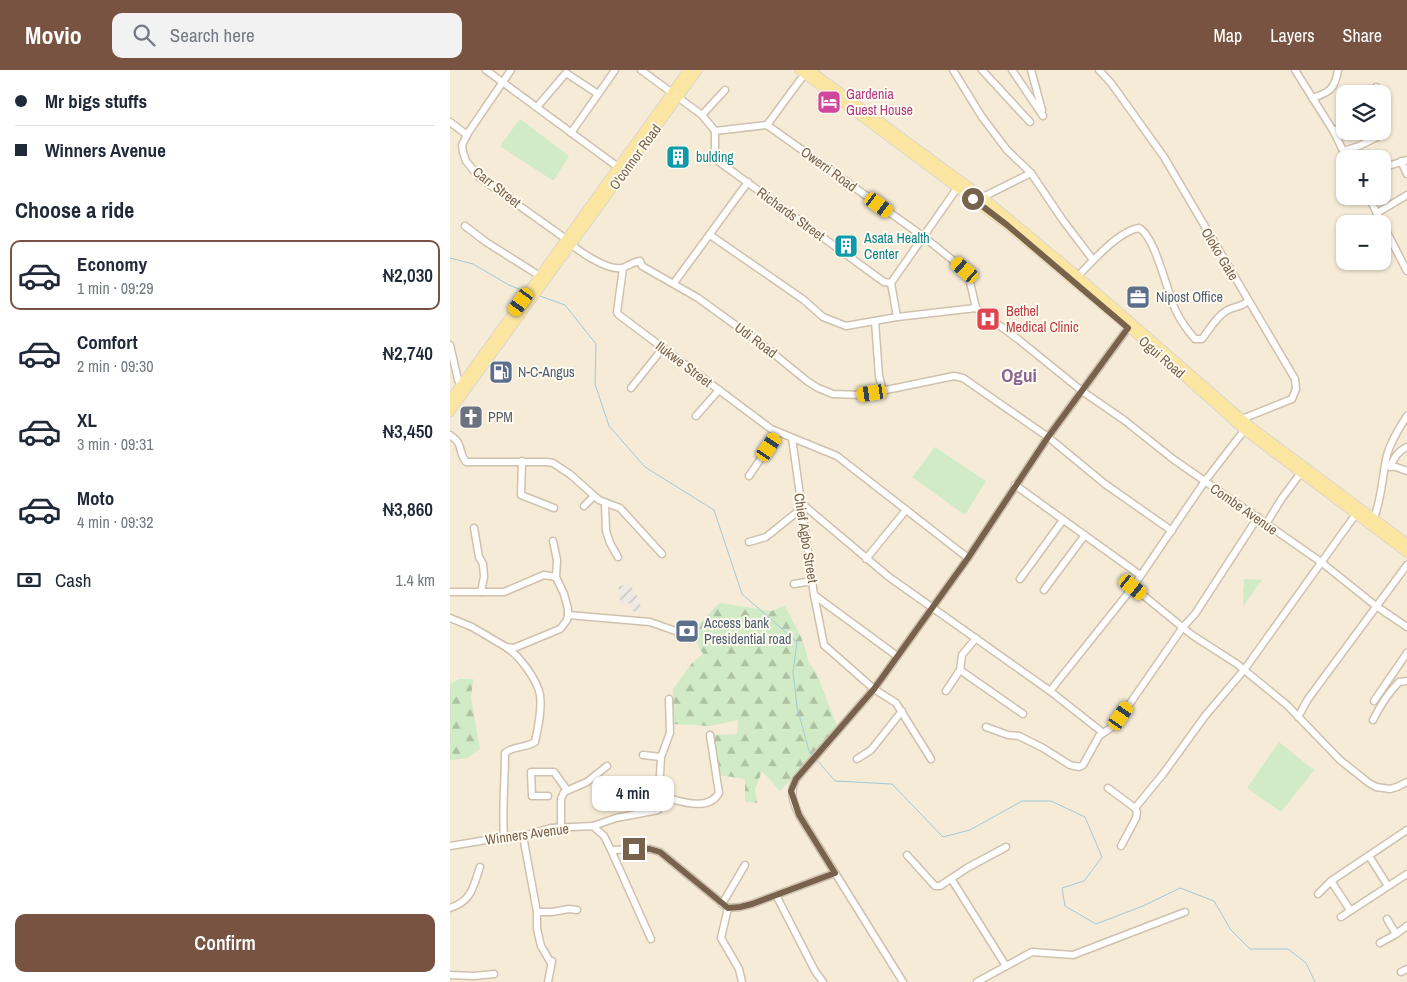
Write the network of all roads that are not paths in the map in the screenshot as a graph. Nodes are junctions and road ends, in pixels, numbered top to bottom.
1 (486, 70) edge
2 (511, 70) edge
3 (615, 70) edge
4 (641, 70) edge
5 (688, 70) edge
6 (698, 70) edge
7 (953, 70) edge
8 (982, 70) edge
9 (1012, 70) edge
10 (1031, 70) edge
11 (1099, 70) edge
12 (1295, 70) edge
13 (1338, 70) edge
14 (805, 71) edge
15 (502, 82) junction
16 (724, 90) dead end
17 (598, 94) junction
18 (675, 95) junction
19 (1312, 98) junction
20 (536, 108) junction
21 (702, 115) junction
22 (450, 122) edge
23 (1030, 122) dead end
24 (767, 125) junction
25 (715, 130) junction
26 (1334, 132) joint
27 (571, 133) junction
28 (467, 134) junction
29 (1371, 140) edge
30 (1343, 150) edge
31 (1346, 150) edge
32 (1404, 160) edge
33 (1391, 165) edge
34 (621, 170) junction
35 (1031, 173) junction
36 (1407, 174) edge
37 (748, 182) junction
38 (960, 185) junction
39 (1407, 195) edge
40 (983, 197) junction
41 (1373, 205) edge
42 (1377, 212) junction
43 (465, 226) dead end
44 (710, 235) junction
45 (924, 237) junction
46 (569, 242) junction
47 (1093, 260) junction
48 (623, 268) junction
49 (1407, 270) edge
50 (542, 277) junction
51 (1076, 278) junction
52 (674, 283) junction
53 (891, 283) junction
54 (1248, 301) junction
55 (524, 304) junction
56 (976, 308) junction
57 (897, 317) junction
58 (875, 321) junction
59 (1130, 325) junction
60 (450, 345) edge
61 (663, 348) junction
62 (461, 386) junction
63 (631, 388) dead end
64 (719, 390) junction
65 (1082, 391) junction
66 (883, 392) junction
67 (455, 397) edge
68 (450, 412) edge
69 (696, 416) dead end
70 (1407, 416) edge
71 (1245, 425) junction
72 (778, 433) junction
73 (450, 435) edge
74 (1048, 437) junction
75 (792, 438) junction
76 (1407, 447) edge
77 (522, 461) junction
78 (1388, 466) junction
79 (1303, 470) junction
80 (1407, 471) edge
81 (749, 476) dead end
82 (1206, 482) junction
83 (1015, 485) junction
84 (594, 496) junction
85 (604, 503) junction
86 (584, 506) dead end
87 (801, 506) junction
88 (554, 508) dead end
89 (906, 510) junction
90 (1356, 514) junction
91 (1258, 517) junction
92 (1374, 518) junction
93 (1063, 520) junction
94 (1266, 524) junction
95 (474, 528) dead end
96 (1172, 531) junction
97 (1085, 536) junction
98 (553, 541) dead end
99 (749, 542) dead end
100 (1407, 543) edge
101 (1407, 553) edge
102 (662, 554) dead end
103 (618, 557) dead end
104 (968, 558) junction
105 (866, 559) junction
106 (1321, 562) junction
107 (1407, 565) edge
108 (1140, 575) junction
109 (556, 577) junction
110 (1020, 579) dead end
111 (812, 581) junction
112 (794, 584) dead end
113 (1133, 587) junction
114 (1044, 590) dead end
115 (450, 592) edge
116 (481, 592) junction
117 (814, 595) junction
118 (932, 606) junction
119 (1376, 606) junction
120 (568, 615) junction
121 (450, 618) edge
122 (1183, 627) junction
123 (1407, 627) edge
124 (681, 633) dead end
125 (976, 638) junction
126 (506, 648) junction
127 (1407, 654) edge
128 (898, 656) junction
129 (960, 670) junction
130 (1244, 670) junction
131 (1407, 681) edge
132 (874, 689) junction
133 (946, 691) dead end
134 (1050, 692) junction
135 (669, 699) dead end
136 (1383, 701) junction
137 (902, 711) junction
138 (1023, 714) dead end
139 (1298, 717) junction
140 (1373, 720) dead end
141 (986, 727) dead end
142 (1102, 732) junction
143 (710, 735) dead end
144 (644, 755) dead end
145 (662, 757) junction
146 (857, 759) dead end
147 (931, 759) dead end
148 (607, 766) dead end
149 (1406, 785) edge
150 (1108, 788) dead end
151 (566, 790) junction
152 (548, 796) dead end
153 (660, 796) junction
154 (1135, 808) junction
155 (592, 826) junction
156 (561, 828) junction
157 (1407, 830) edge
158 (523, 836) junction
159 (504, 837) junction
160 (450, 846) edge
161 (1121, 846) dead end
162 (1006, 847) dead end
163 (611, 850) junction
164 (907, 855) dead end
165 (1369, 856) junction
166 (745, 865) dead end
167 (480, 867) dead end
168 (835, 873) junction
169 (1407, 874) edge
170 (952, 880) junction
171 (1331, 881) junction
172 (1388, 886) junction
173 (1318, 894) dead end
174 (776, 895) junction
175 (725, 906) junction
176 (450, 908) edge
177 (577, 910) dead end
178 (1350, 910) junction
179 (537, 912) junction
180 (1185, 912) dead end
181 (1340, 917) dead end
182 (1387, 919) dead end
183 (1407, 926) edge
184 (1396, 934) junction
185 (651, 939) dead end
186 (1380, 943) dead end
187 (1006, 966) junction
188 (450, 974) edge
189 (494, 974) dead end
190 (548, 982) edge
191 (742, 982) edge
192 (823, 982) edge
193 (903, 982) edge
194 (977, 982) edge

1 - 15 street
2 - 15 street, Carr Street
3 - 17 street
4 - 18 street
5 - 18 main road, O'connor Road
6 - 18 main road, O'connor Road
7 - 35 street
8 - 23 street
9 - 10 street
11 - 54 street, Oloko Gate
12 - 19 street
13 - 19 street
14 - 24 street
14 - 38 main road, Ogui Road
15 - 20 street
15 - 28 street, Carr Street
16 - 21 street
17 - 20 street
17 - 27 street
18 - 21 street
18 - 34 main road, O'connor Road
19 - 26 street
20 - 27 street
21 - 25 street
22 - 28 street
24 - 25 street
24 - 45 street, Owerri Road
25 - 37 street, Richards Street
26 - 30 street
27 - 34 street
28 - 46 street, Carr Street
29 - 31 street
32 - 33 street
32 - 36 street
34 - 46 main road, O'connor Road
35 - 40 street
35 - 47 street
37 - 44 street
37 - 53 street, Richards Street
38 - 40 main road, Ogui Road
38 - 45 street
38 - 51 main road, Ogui Road
39 - 42 street
40 - 51 main road, Ogui Road
41 - 42 street
42 - 49 street
43 - 50 street
44 - 52 street
44 - 58 street
45 - 53 street
45 - 56 street, Owerri Road
46 - 48 street, Udi Road
46 - 50 main road, O'connor Road
47 - 51 street
47 - 54 street
48 - 52 street, Udi Road
48 - 61 street, Ilukwe Street
50 - 55 main road, O'connor Road
51 - 59 main road, Ogui Road
52 - 66 street, Udi Road
53 - 57 street
54 - 71 street, Oloko Gate
55 - 62 main road
55 - 67 main road
56 - 57 street
56 - 65 street
57 - 58 street
58 - 66 street
59 - 65 street
59 - 71 main road, Ogui Road
60 - 62 street
61 - 63 street
61 - 64 street, Ilukwe Street
62 - 67 main road
64 - 69 street
64 - 72 street, Ilukwe Street
65 - 74 street
65 - 82 street, Combe Avenue
66 - 74 street, Udi Road
67 - 68 main road
70 - 78 street
71 - 79 main road, Ogui Road
71 - 82 street
72 - 75 street, Ilukwe Street
72 - 81 street
73 - 77 street
74 - 83 street
74 - 96 street
75 - 87 street, Chief Agbo Street
75 - 89 street, Ilukwe Street
76 - 78 street
77 - 84 street
77 - 88 street
78 - 80 street
78 - 92 street
79 - 90 main road, Ogui Road
79 - 92 main road, Ogui Road
79 - 94 street
82 - 91 street, Combe Avenue
82 - 96 street
83 - 93 street
83 - 104 street
84 - 85 street
84 - 86 street
85 - 102 street
85 - 103 street
87 - 99 street
87 - 105 street
87 - 111 street, Chief Agbo Street
89 - 104 street, Ilukwe Street
89 - 105 street
90 - 101 main road, Ogui Road
90 - 106 street
91 - 94 street, Combe Avenue
91 - 122 street
92 - 100 main road, Ogui Road
93 - 97 street
93 - 110 street
94 - 106 street, Combe Avenue
95 - 116 street
96 - 108 street
97 - 108 street
97 - 114 street
98 - 109 street
104 - 118 street
105 - 118 street
106 - 119 street, Combe Avenue
106 - 130 street
107 - 119 street
108 - 113 street
109 - 116 street
109 - 120 street
111 - 112 street
111 - 117 street, Chief Agbo Street
113 - 122 street
113 - 134 street
115 - 116 street
117 - 128 street, Chief Agbo Street
117 - 132 street
118 - 125 street
118 - 128 street
119 - 123 street, Combe Avenue
119 - 139 street
120 - 124 street
120 - 126 street
121 - 126 street
122 - 130 street
122 - 142 street
125 - 129 street
125 - 134 street
126 - 159 street
127 - 136 street
128 - 132 street
129 - 133 street
129 - 138 street
130 - 139 street
130 - 154 street
131 - 136 street
132 - 137 street
132 - 168 street
134 - 142 street
135 - 145 street
136 - 140 street
137 - 146 street
137 - 147 street
139 - 149 street
141 - 142 street
143 - 153 street
144 - 145 street
145 - 153 street
148 - 151 street
150 - 154 street
151 - 152 street
151 - 156 street
153 - 155 street, Winners Avenue
154 - 161 street
155 - 156 street, Winners Avenue
155 - 163 street
156 - 158 street, Winners Avenue
157 - 165 street
158 - 159 street, Winners Avenue
158 - 179 street
159 - 160 street, Winners Avenue
162 - 170 street
163 - 175 street
163 - 185 street
164 - 170 street
165 - 171 street
165 - 172 street
166 - 175 street
167 - 176 street
168 - 174 street
168 - 193 street
169 - 172 street
170 - 187 street
171 - 173 street
171 - 178 street
172 - 178 street
174 - 175 street
174 - 192 street
175 - 191 street
177 - 179 street
178 - 181 street
179 - 190 street
180 - 187 street
182 - 184 street
183 - 184 street
184 - 186 street
187 - 194 street
188 - 189 street

